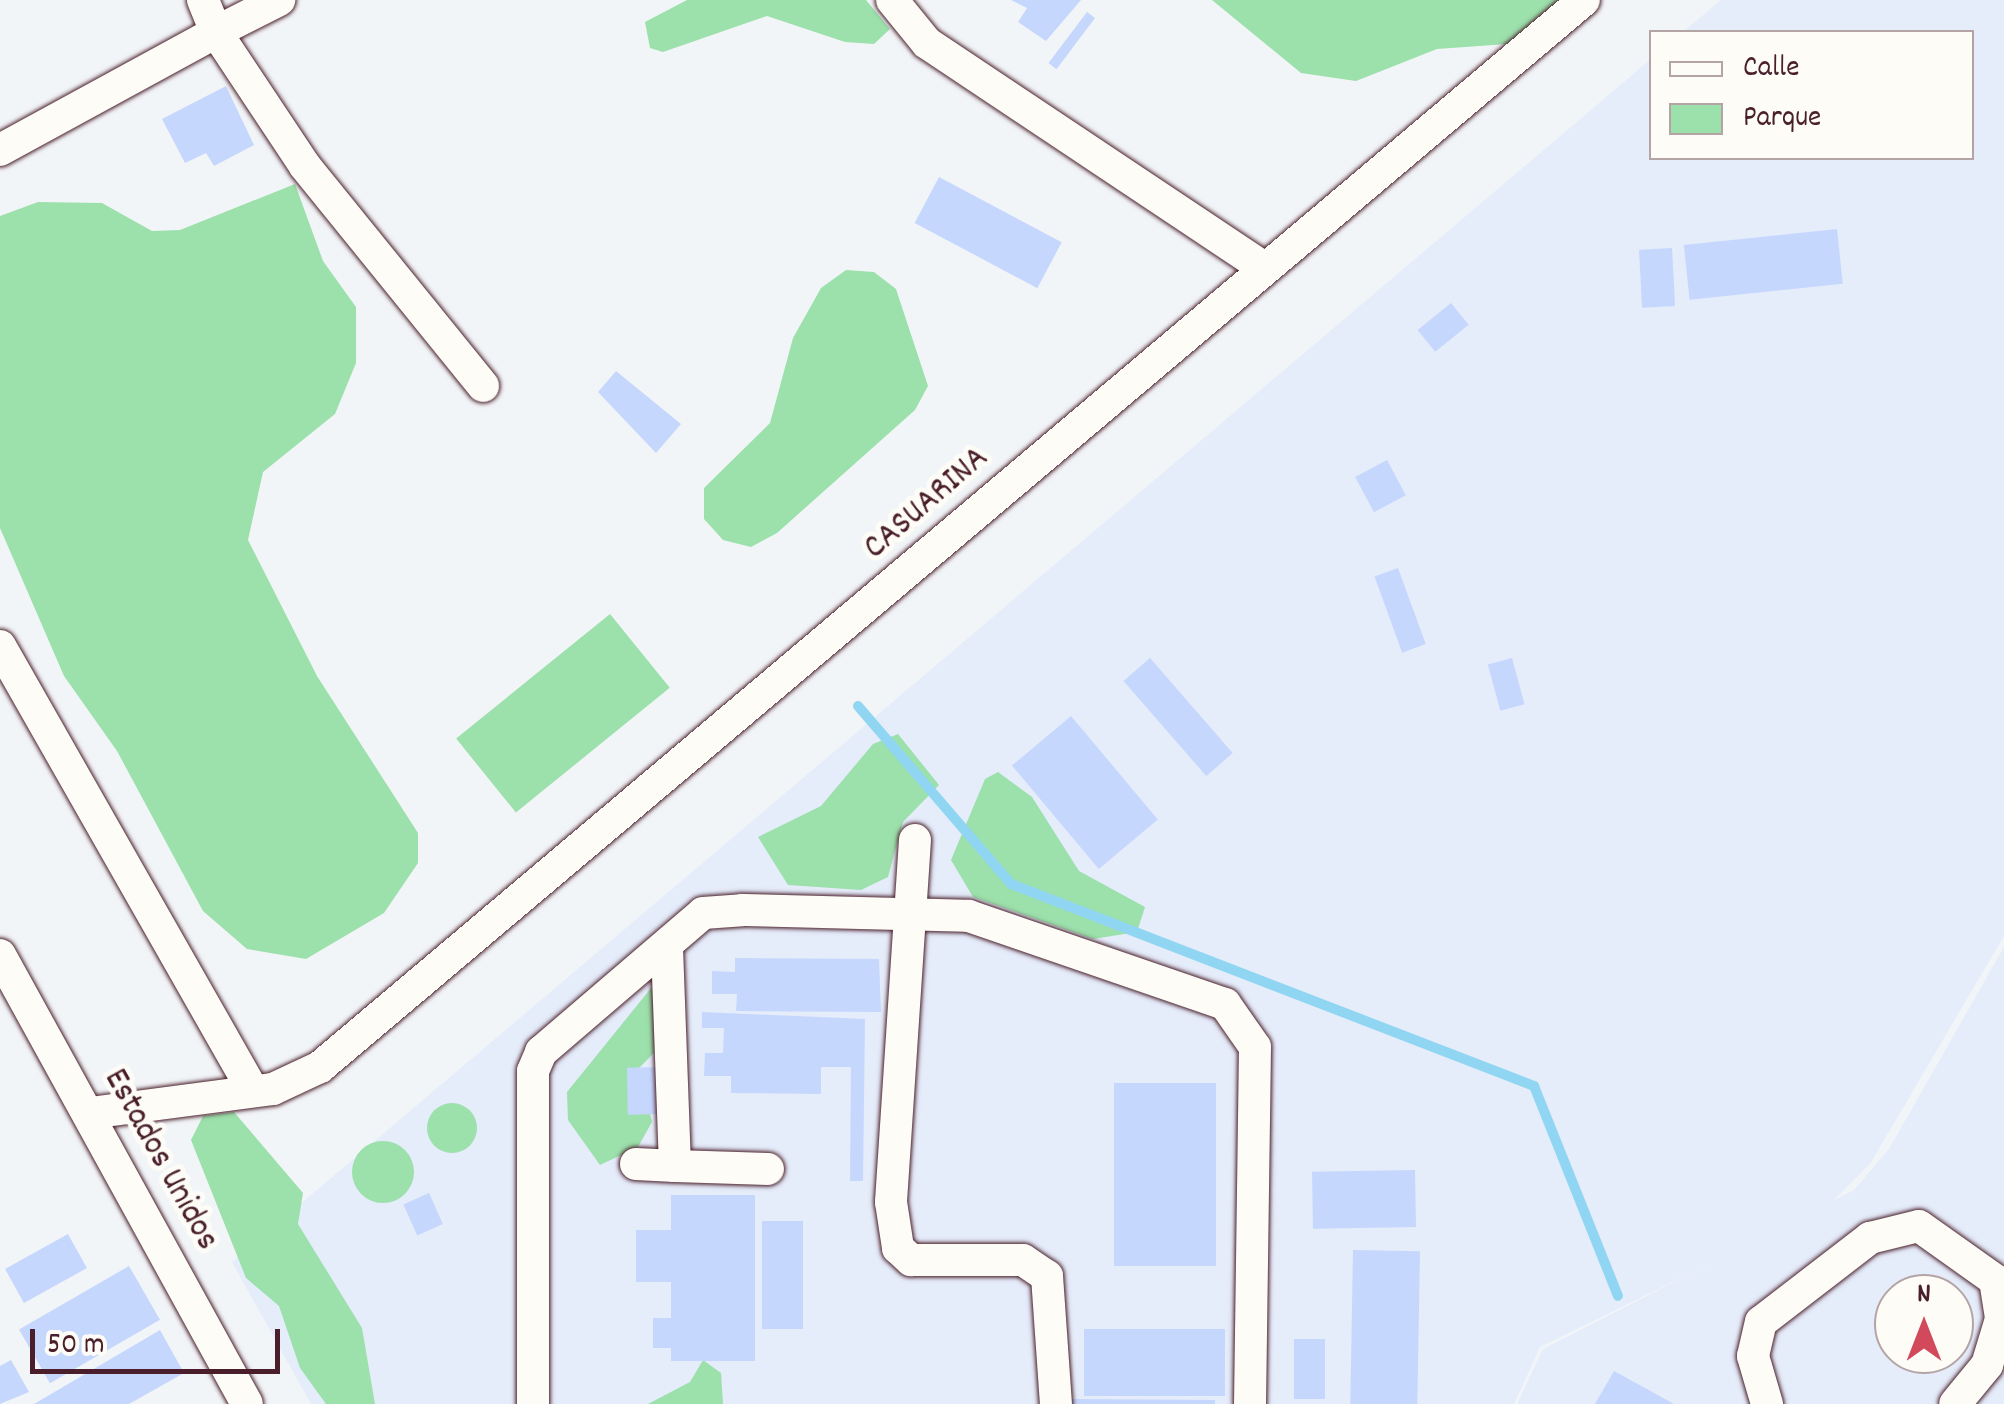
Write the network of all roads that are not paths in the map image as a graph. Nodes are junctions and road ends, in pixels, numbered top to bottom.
1 (203, 0) edge
2 (279, 0) edge
3 (892, 0) edge
4 (1584, 0) edge
5 (216, 32) junction
6 (0, 150) edge
7 (1264, 268) junction
8 (483, 386) dead end
9 (0, 646) edge
10 (915, 840) dead end
11 (906, 916) junction
12 (668, 946) junction
13 (0, 956) edge
14 (252, 1090) junction
15 (90, 1113) junction
16 (636, 1164) dead end
17 (676, 1166) junction
18 (768, 1168) dead end
19 (1999, 1276) edge
20 (247, 1404) edge
21 (532, 1404) edge
22 (1056, 1404) edge
23 (1250, 1404) edge
24 (1767, 1404) edge
25 (1955, 1404) edge

1 - 5 street
2 - 5 street
3 - 7 street
4 - 7 street, CASUARINA
5 - 6 street
5 - 8 street
7 - 14 street, CASUARINA
9 - 14 street
10 - 11 street
11 - 12 street
11 - 22 street
11 - 23 street
12 - 17 street
12 - 21 street
13 - 15 street, Estados Unidos
14 - 15 street, CASUARINA
15 - 20 street, Estados Unidos
16 - 17 street
17 - 18 street
19 - 24 street
19 - 25 street

